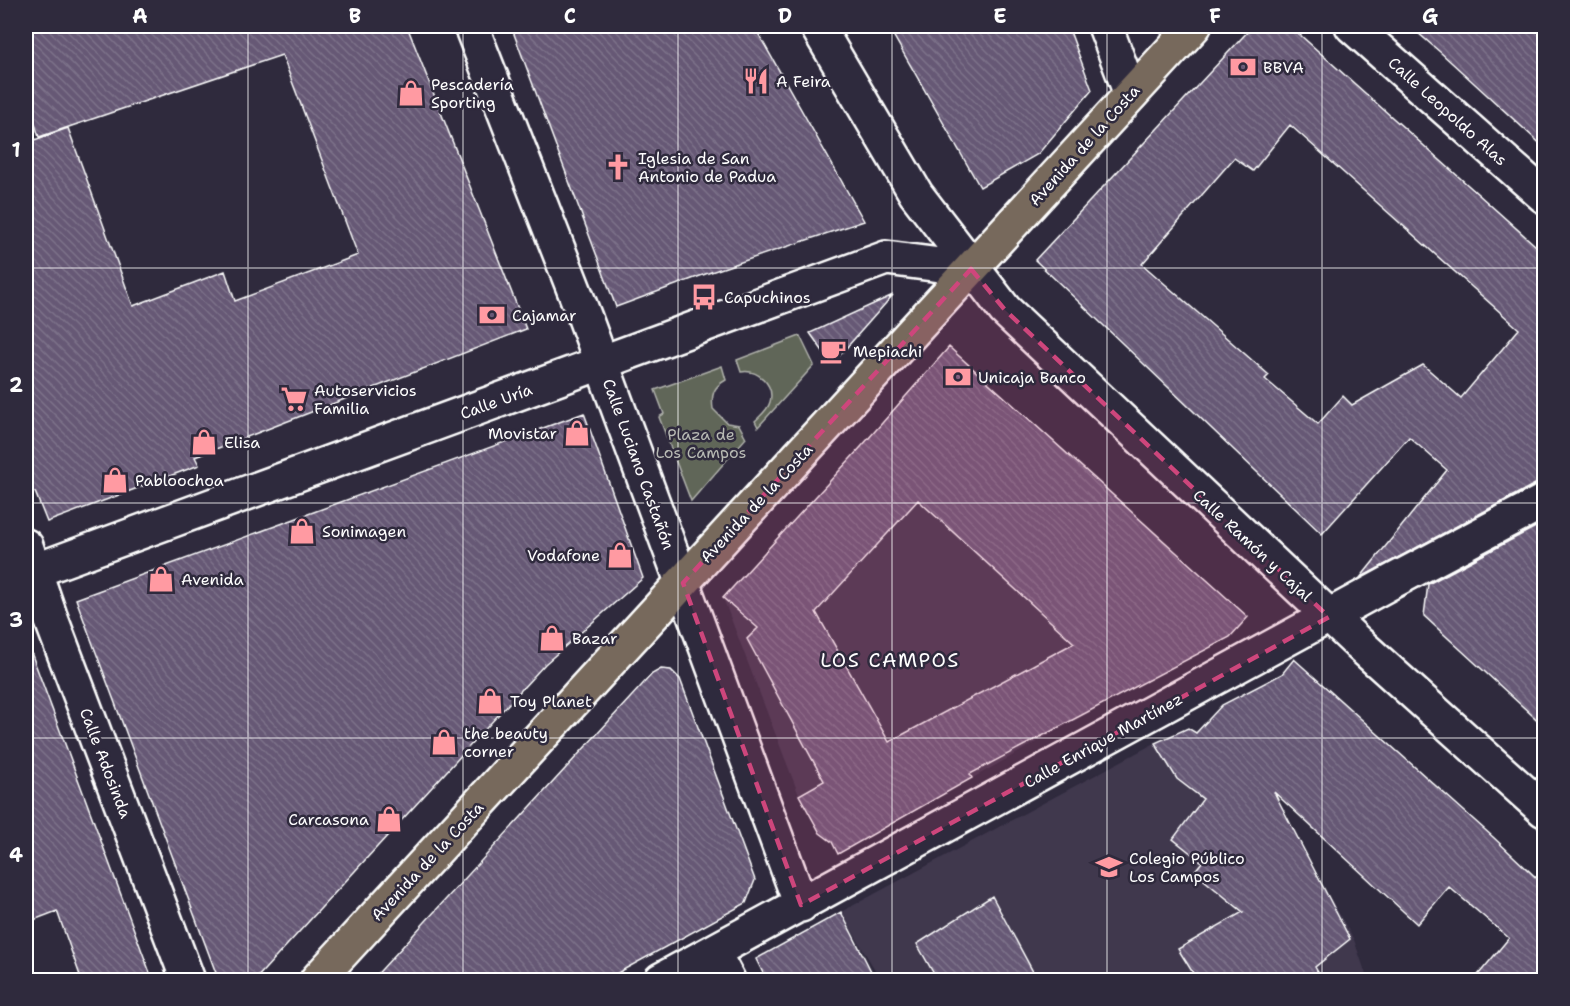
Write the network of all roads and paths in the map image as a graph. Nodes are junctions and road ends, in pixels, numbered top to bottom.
1 (471, 26) edge
2 (816, 26) edge
3 (1105, 26) edge
4 (1194, 26) edge
5 (1352, 26) edge
6 (1131, 94) junction
7 (1545, 196) edge
8 (971, 269) junction
9 (602, 362) junction
10 (1545, 501) edge
11 (28, 564) edge
12 (683, 583) junction
13 (1329, 617) junction
14 (1545, 810) edge
15 (801, 904) junction
16 (720, 967) edge
17 (188, 981) edge
18 (317, 981) edge
19 (661, 981) edge

1 - 9 street, Calle Luciano Castañón
2 - 8 street, Calle Ramón y Cajal
3 - 6 street
4 - 6 main road, Avenida de la Costa
5 - 7 street, Calle Leopoldo Alas
6 - 8 main road, Avenida de la Costa
8 - 9 street, Calle Uría
8 - 12 main road, Avenida de la Costa
8 - 13 street, Calle Ramón y Cajal
9 - 11 street, Calle Uría
9 - 12 street, Calle Luciano Castañón
10 - 13 street, Calle Enrique Martínez
11 - 17 street, Calle Adosinda
12 - 15 street, Calle Luciano Castañón
12 - 18 main road, Avenida de la Costa
13 - 14 street, Calle Ramón y Cajal
13 - 15 street, Calle Enrique Martínez
15 - 16 street, Calle Enrique Martínez
16 - 19 street, Calle Enrique Martínez

